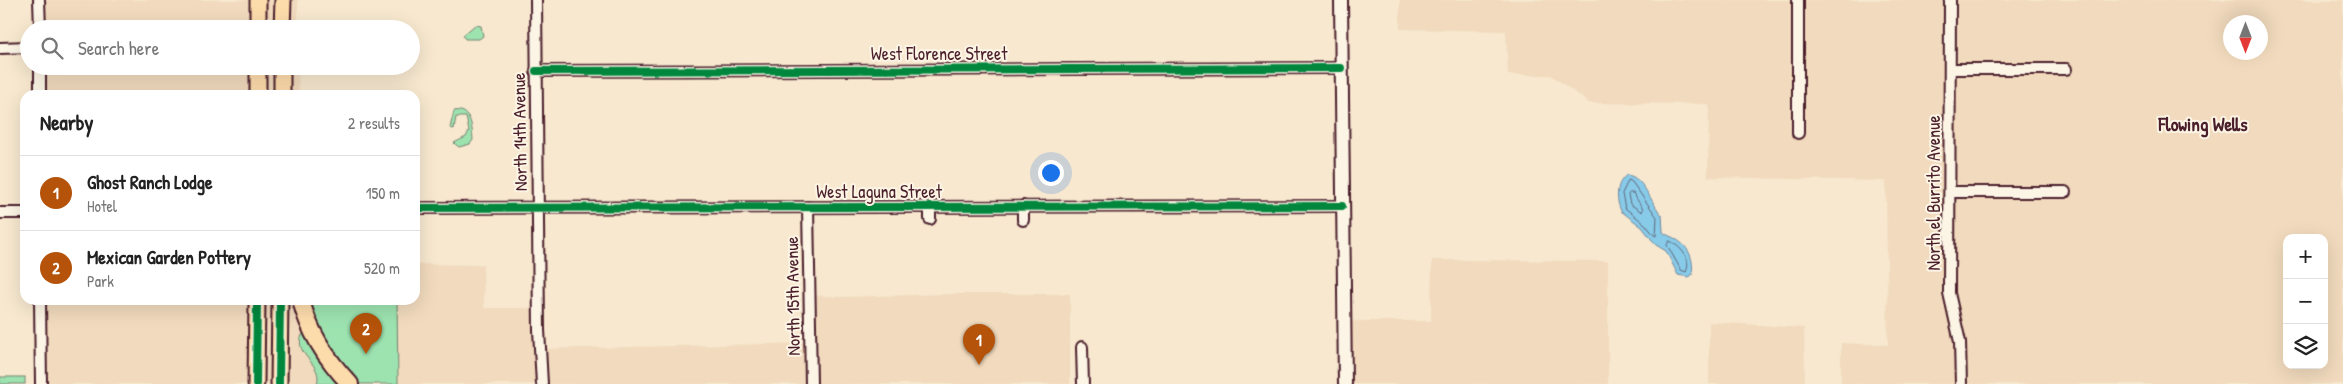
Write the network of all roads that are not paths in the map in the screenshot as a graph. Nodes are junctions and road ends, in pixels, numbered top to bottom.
1 (39, 0) edge
2 (258, 0) edge
3 (283, 0) edge
4 (536, 0) edge
5 (1341, 0) edge
6 (1798, 0) edge
7 (1950, 0) edge
8 (40, 20) edge
9 (258, 20) edge
10 (282, 20) edge
11 (20, 47) edge
12 (0, 48) edge
13 (1341, 68) junction
14 (2066, 68) dead end
15 (1951, 69) junction
16 (536, 71) junction
17 (40, 75) edge
18 (258, 75) edge
19 (282, 75) edge
20 (40, 90) edge
21 (258, 90) edge
22 (282, 90) edge
23 (1798, 133) dead end
24 (1950, 192) junction
25 (2065, 192) dead end
26 (1023, 206) junction
27 (1342, 206) junction
28 (808, 207) junction
29 (930, 207) junction
30 (420, 208) edge
31 (537, 208) junction
32 (0, 213) edge
33 (20, 213) edge
34 (930, 219) dead end
35 (1023, 220) dead end
36 (40, 305) edge
37 (257, 305) edge
38 (280, 305) edge
39 (303, 305) edge
40 (1082, 348) dead end
41 (41, 384) edge
42 (256, 384) edge
43 (279, 384) edge
44 (350, 384) edge
45 (542, 384) edge
46 (811, 384) edge
47 (1083, 384) edge
48 (1345, 384) edge
49 (1961, 384) edge

1 - 8 street
2 - 9 main road
3 - 10 main road
4 - 16 street, North 14th Avenue
5 - 13 street
6 - 23 street
7 - 15 street, North el Burrito Avenue
11 - 12 street
13 - 16 street, West Florence Street
13 - 27 street
14 - 15 street
15 - 24 street, North el Burrito Avenue
16 - 31 street, North 14th Avenue
17 - 20 street
18 - 21 main road
19 - 22 main road
24 - 25 street
24 - 49 street, North el Burrito Avenue
26 - 27 street, West Laguna Street
26 - 29 street, West Laguna Street
26 - 35 street
27 - 48 street
28 - 29 street, West Laguna Street
28 - 31 street, West Laguna Street
28 - 46 street, North 15th Avenue
29 - 34 street
30 - 31 street, West Laguna Street
31 - 45 street, North 14th Avenue
32 - 33 street
36 - 41 street
37 - 42 main road
38 - 43 main road
39 - 44 highway
40 - 47 street

